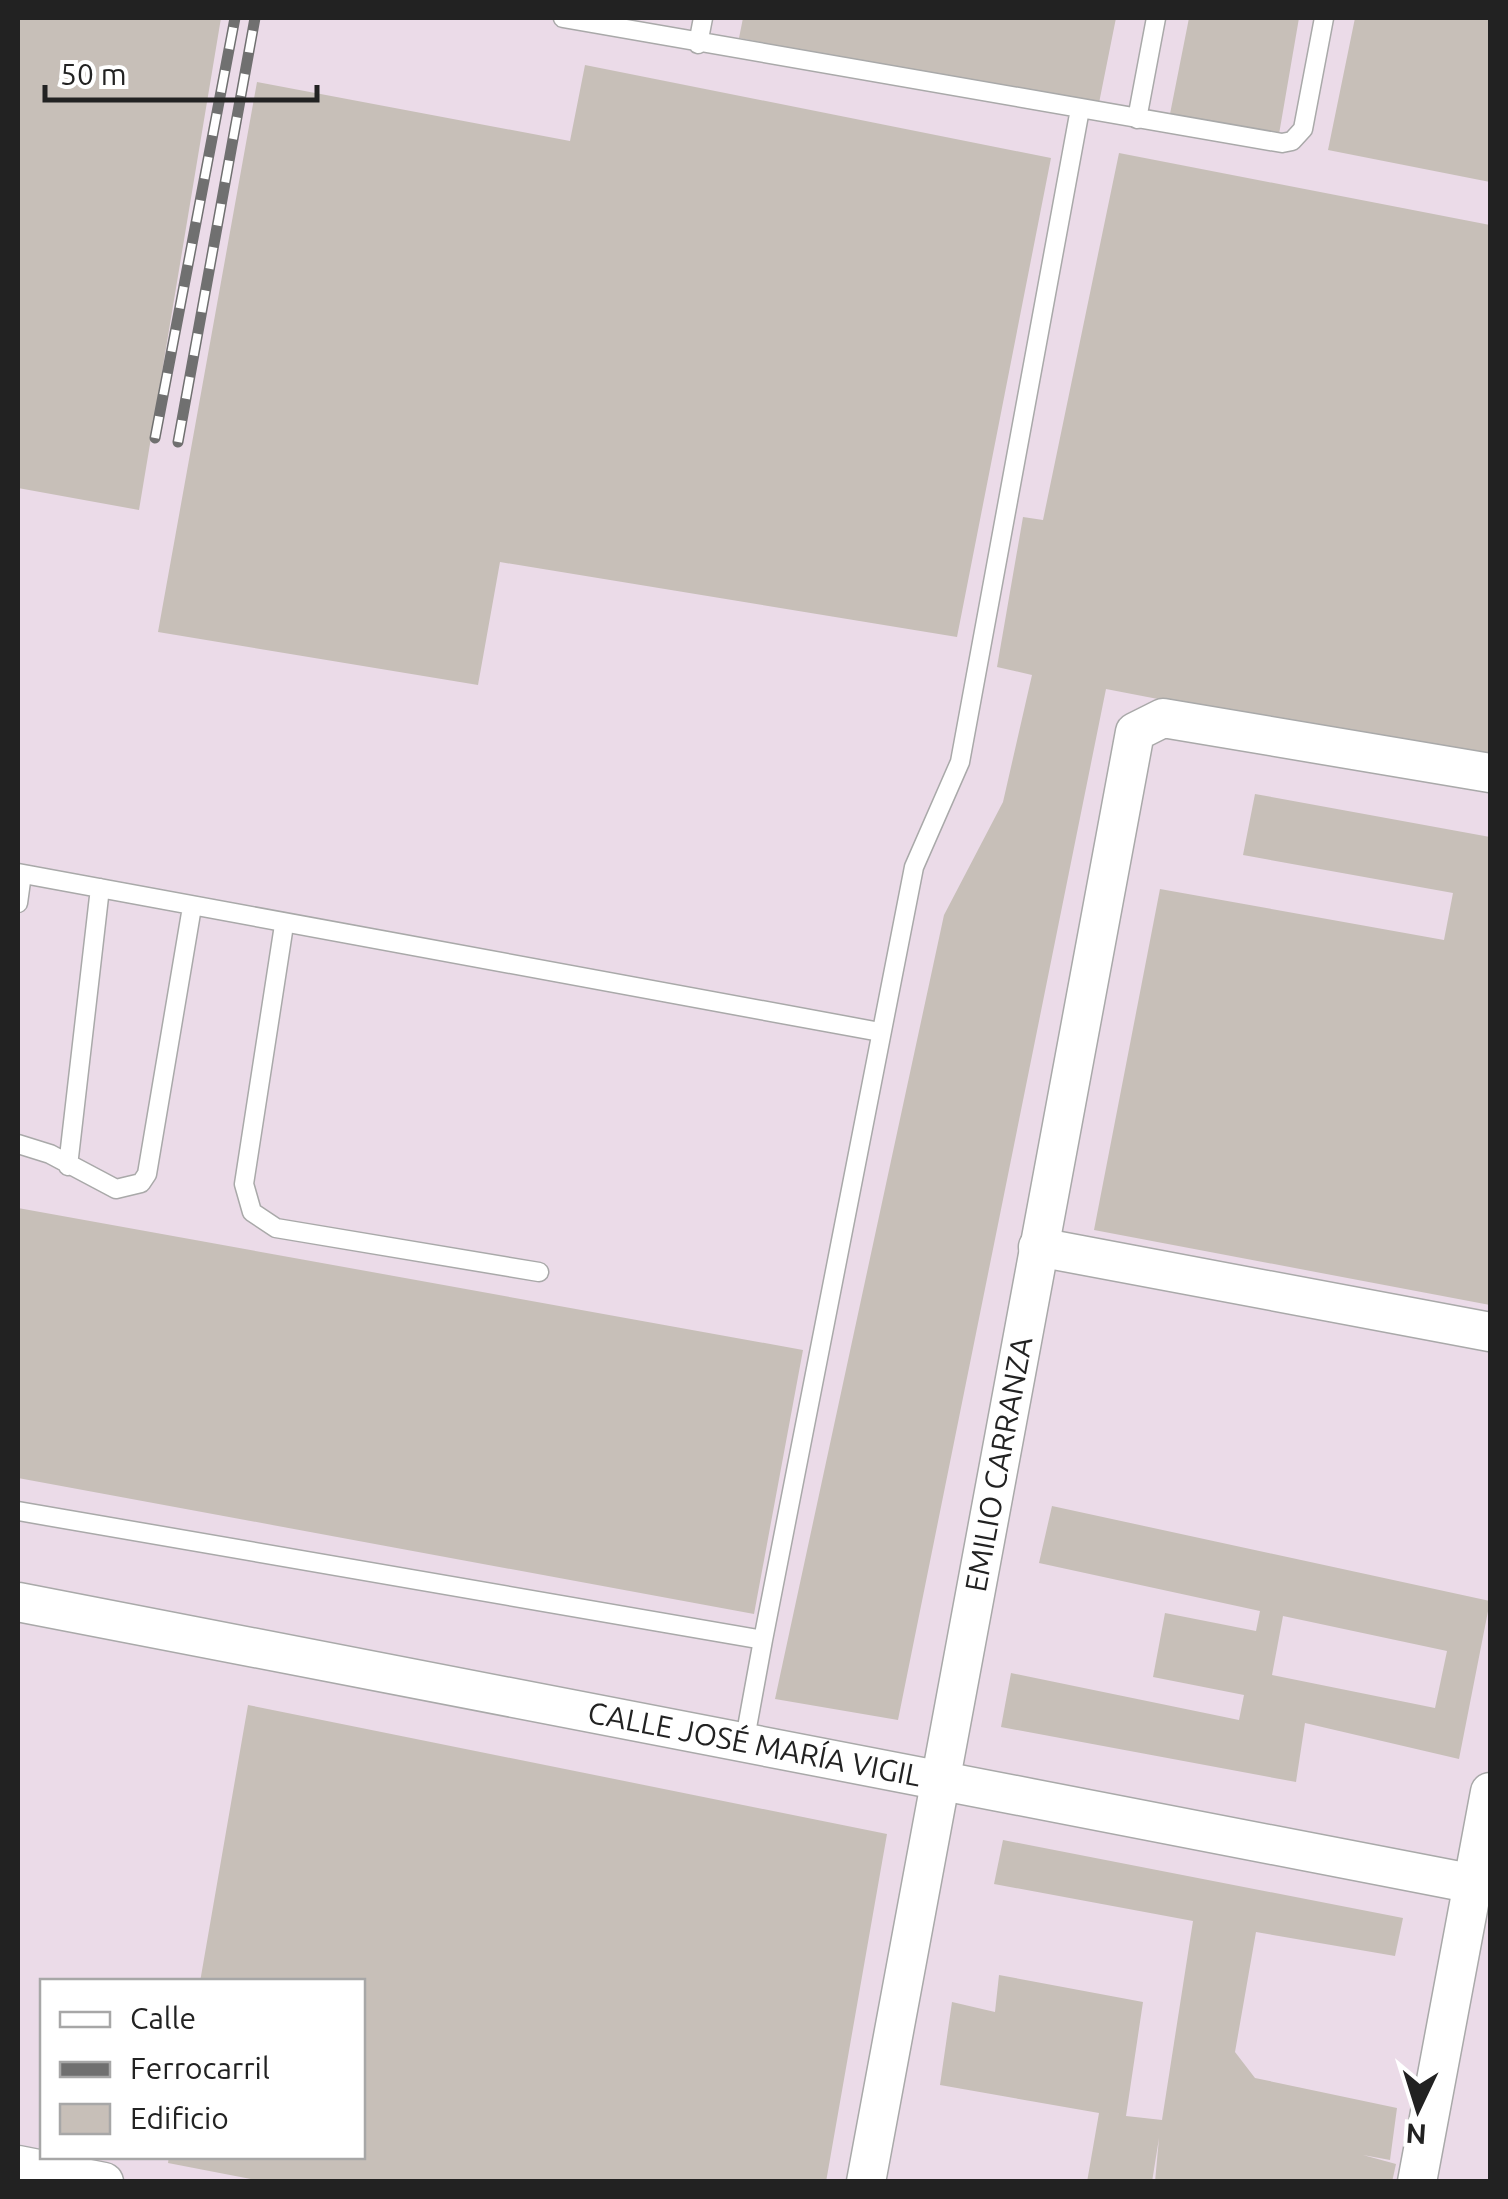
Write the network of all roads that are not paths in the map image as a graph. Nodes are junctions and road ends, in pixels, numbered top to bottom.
1 (563, 18) edge
2 (703, 18) edge
3 (1156, 18) edge
4 (1324, 18) edge
5 (698, 44) junction
6 (1080, 109) junction
7 (1137, 119) junction
8 (1490, 774) edge
9 (20, 874) edge
10 (100, 888) junction
11 (18, 903) edge
12 (192, 907) junction
13 (284, 925) junction
14 (880, 1032) junction
15 (18, 1144) edge
16 (68, 1166) junction
17 (1038, 1247) junction
18 (539, 1272) dead end
19 (1490, 1332) edge
20 (18, 1512) edge
21 (18, 1602) edge
22 (763, 1640) junction
23 (744, 1744) junction
24 (941, 1780) junction
25 (1490, 1792) edge
26 (1482, 1885) edge
27 (18, 2165) edge
28 (104, 2182) edge
29 (866, 2182) edge
30 (1417, 2182) edge

1 - 5 lane
2 - 5 lane
3 - 7 lane
4 - 7 lane
5 - 6 lane
6 - 7 lane
6 - 14 lane
8 - 17 street, EMILIO CARRANZA
9 - 10 lane
9 - 11 lane
10 - 12 lane
10 - 16 lane
12 - 13 lane
12 - 16 lane
13 - 14 lane
13 - 18 lane
14 - 22 lane
15 - 16 lane
17 - 19 street
17 - 24 street, EMILIO CARRANZA
20 - 22 lane
21 - 23 street, CALLE JOSÉ MARÍA VIGIL
22 - 23 lane
23 - 24 street, CALLE JOSÉ MARÍA VIGIL
24 - 26 street, CALLE JOSÉ MARÍA VIGIL
24 - 29 street, EMILIO CARRANZA
25 - 26 street
26 - 30 street
27 - 28 street

